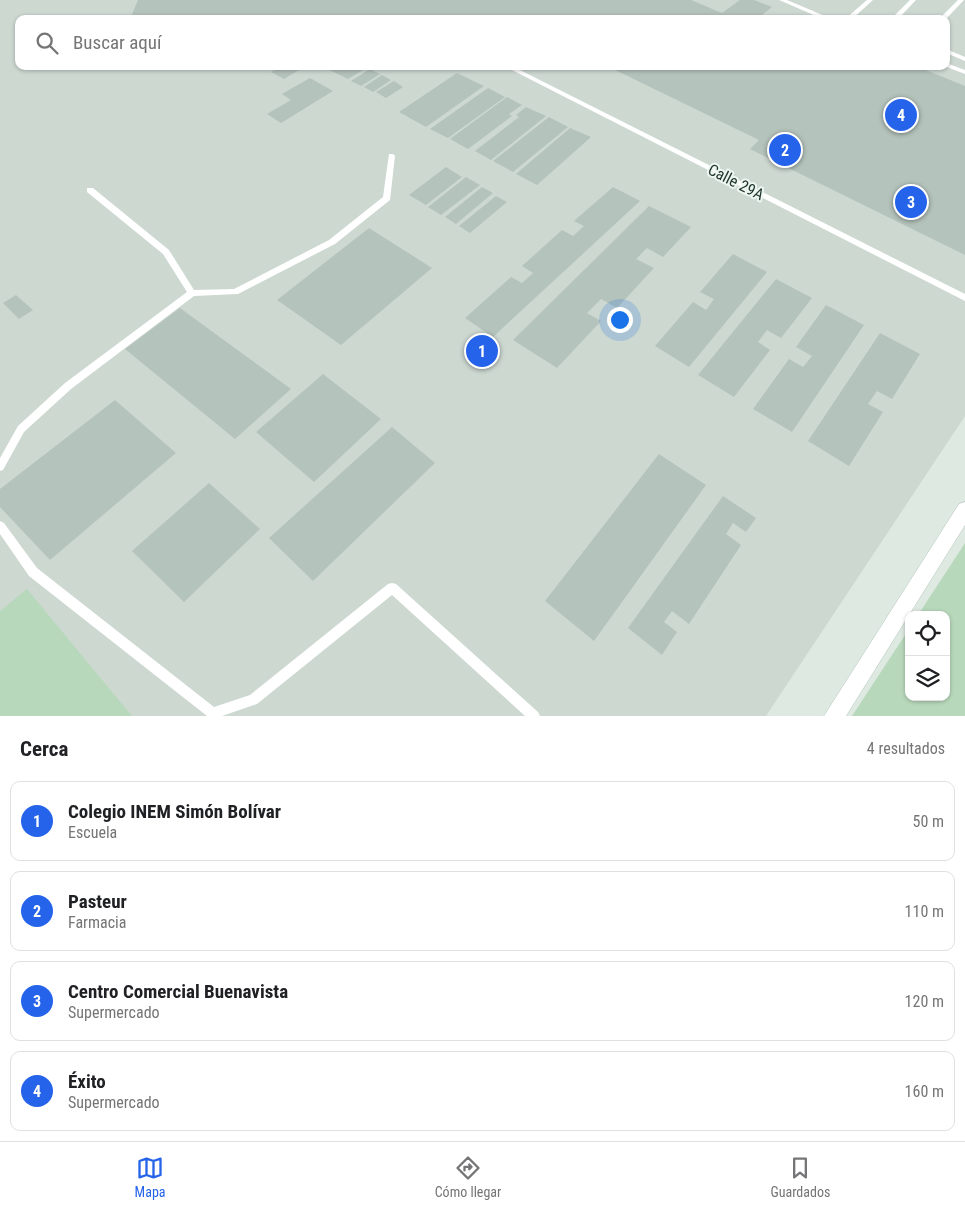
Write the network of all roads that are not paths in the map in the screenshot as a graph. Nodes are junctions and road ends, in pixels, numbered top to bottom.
1 (782, 0) edge
2 (870, 0) edge
3 (913, 0) edge
4 (960, 0) edge
5 (819, 15) edge
6 (853, 15) edge
7 (898, 15) edge
8 (946, 15) edge
9 (950, 46) edge
10 (963, 51) edge
11 (950, 53) edge
12 (965, 59) edge
13 (950, 66) edge
14 (515, 70) edge
15 (965, 72) edge
16 (391, 156) dead end
17 (90, 190) dead end
18 (192, 293) junction
19 (965, 298) edge
20 (0, 467) edge
21 (965, 510) edge
22 (0, 526) edge
23 (534, 716) edge
24 (834, 716) edge

1 - 5 lane
2 - 6 lane
3 - 7 lane
4 - 8 lane
9 - 10 lane
11 - 12 lane
13 - 15 lane
14 - 19 lane, Calle 29A
16 - 18 lane
17 - 18 lane
18 - 20 lane
21 - 24 main road
22 - 23 lane

